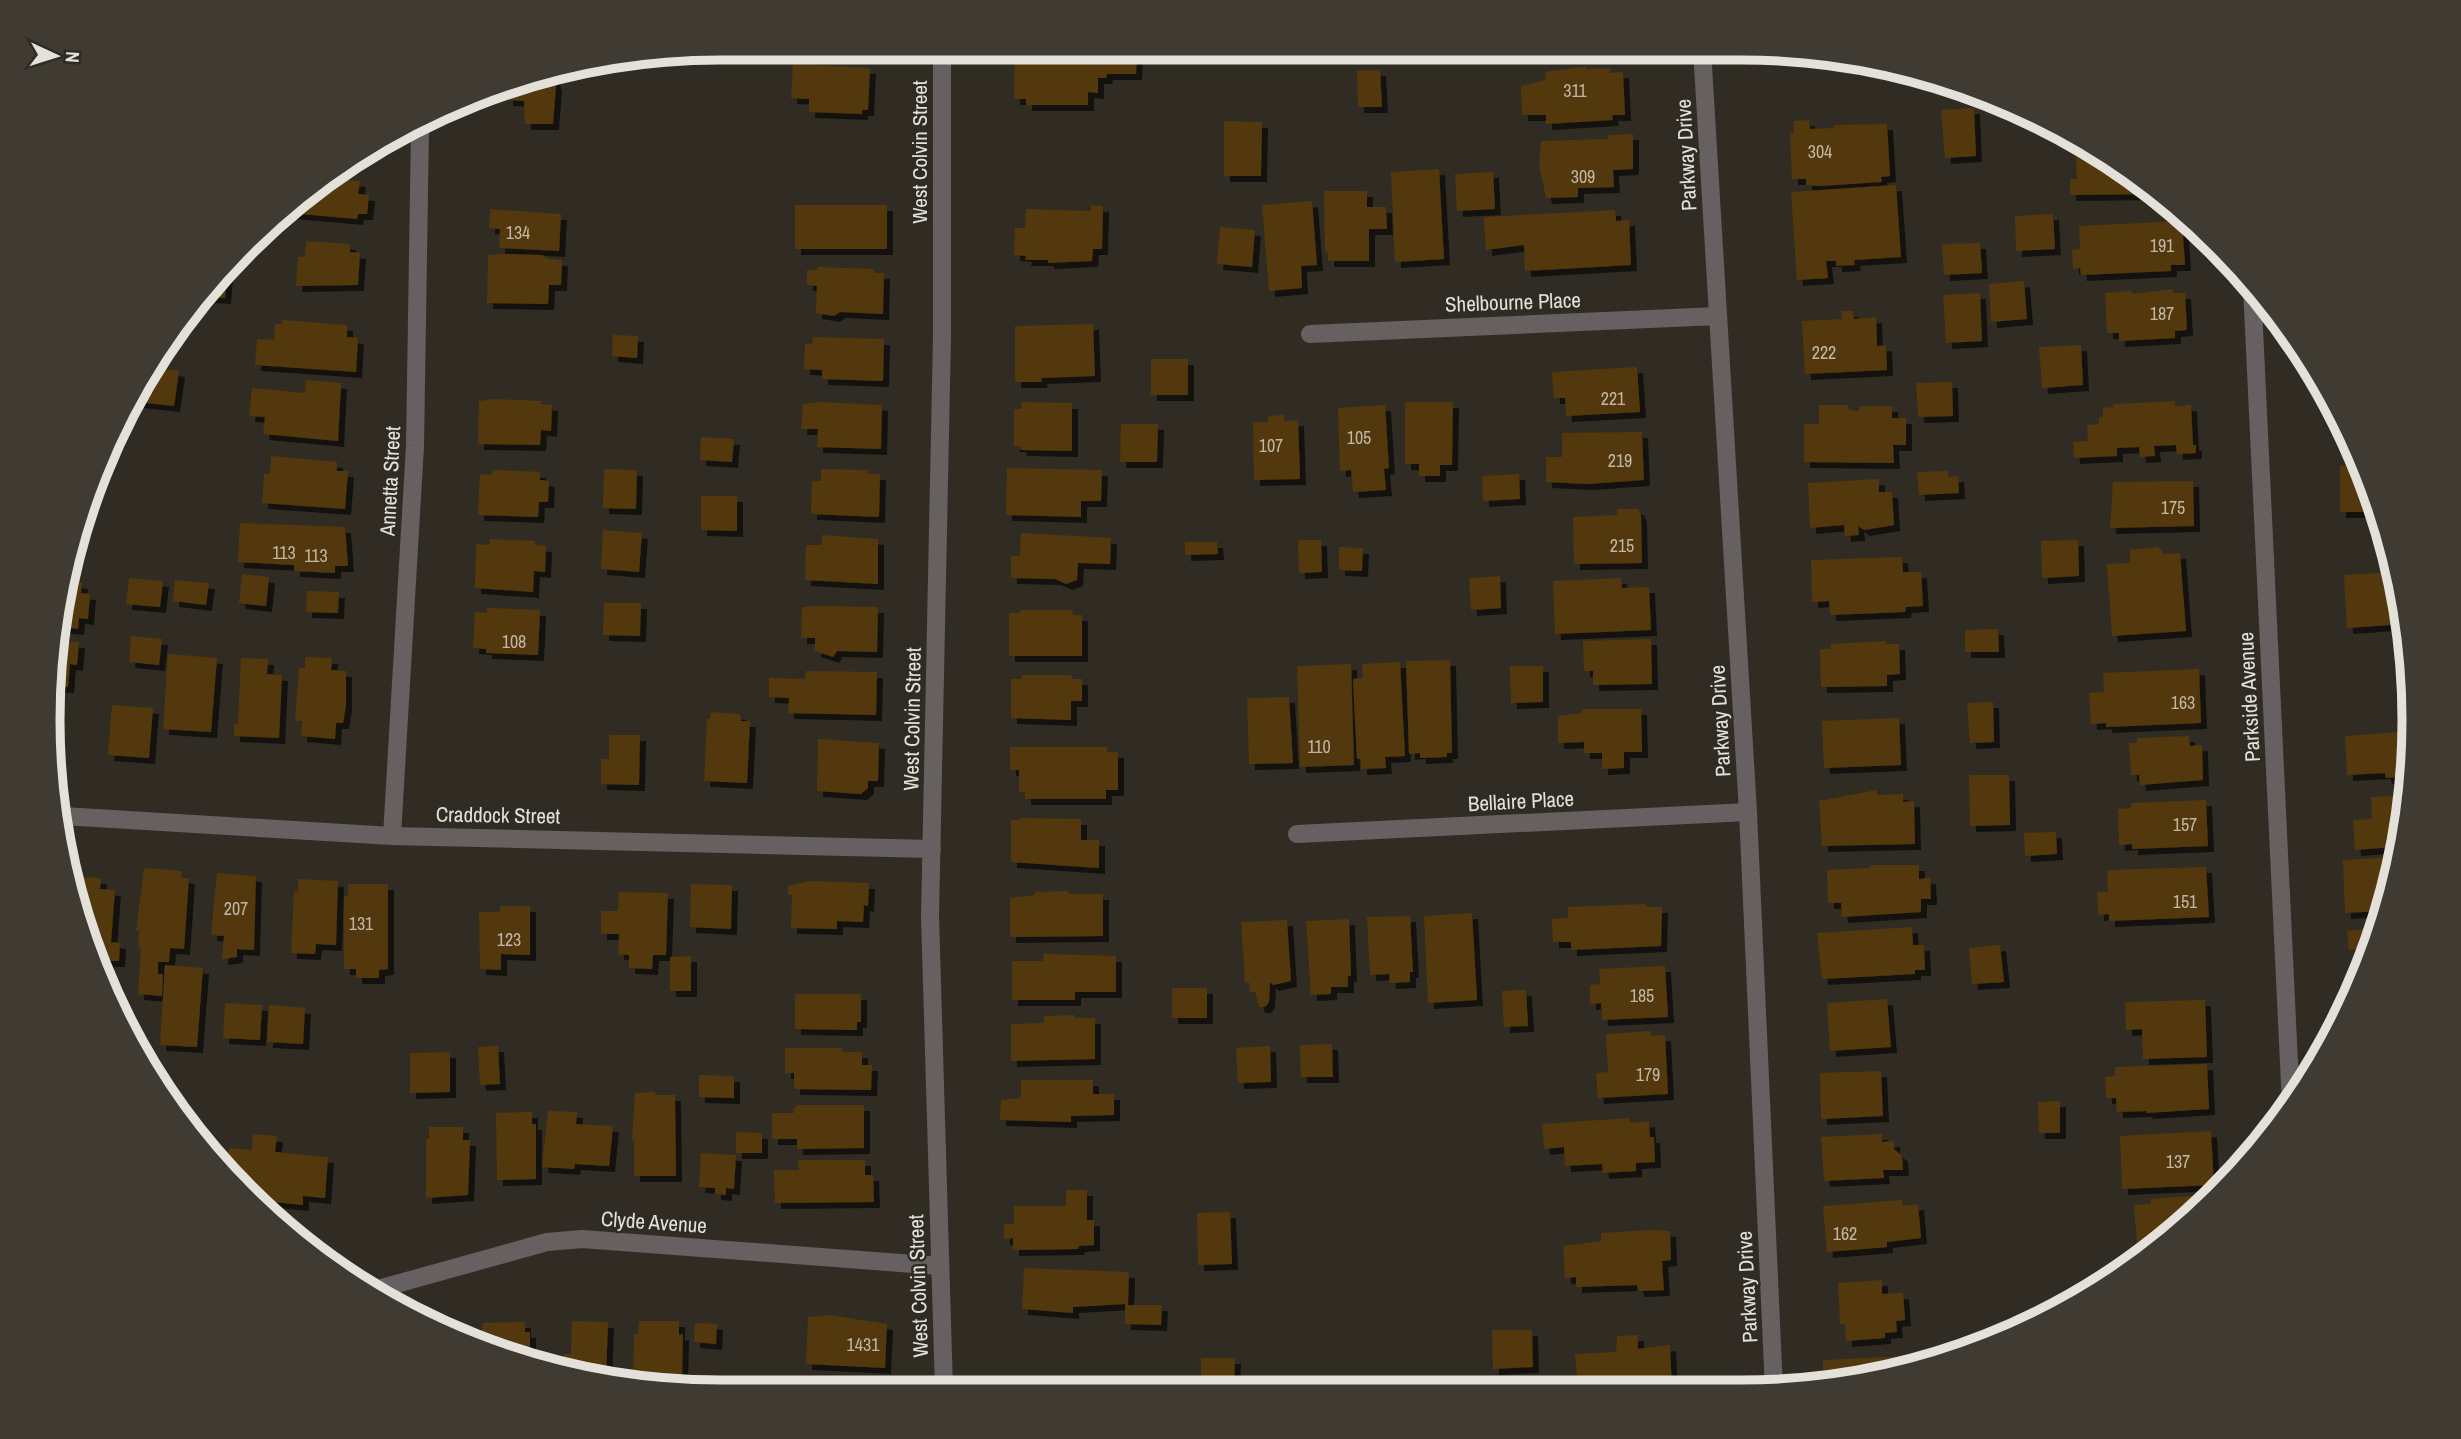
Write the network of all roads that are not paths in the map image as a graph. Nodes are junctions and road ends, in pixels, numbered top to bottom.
1 (942, 60) edge
2 (1703, 60) edge
3 (420, 132) edge
4 (2253, 303) edge
5 (1718, 316) junction
6 (1310, 334) dead end
7 (1748, 812) junction
8 (67, 816) edge
9 (1297, 834) dead end
10 (391, 835) junction
11 (932, 849) junction
12 (2290, 1086) edge
13 (940, 1266) junction
14 (384, 1288) edge
15 (1773, 1379) edge
16 (944, 1380) edge

1 - 11 street, West Colvin Street
2 - 5 street, Parkway Drive
3 - 10 street, Annetta Street
4 - 12 street, Parkside Avenue
5 - 6 street, Shelbourne Place
5 - 7 street, Parkway Drive
7 - 9 street, Bellaire Place
7 - 15 street, Parkway Drive
8 - 10 street, Craddock Street
10 - 11 street, Craddock Street
11 - 13 street, West Colvin Street
13 - 14 street, Clyde Avenue
13 - 16 street, West Colvin Street

